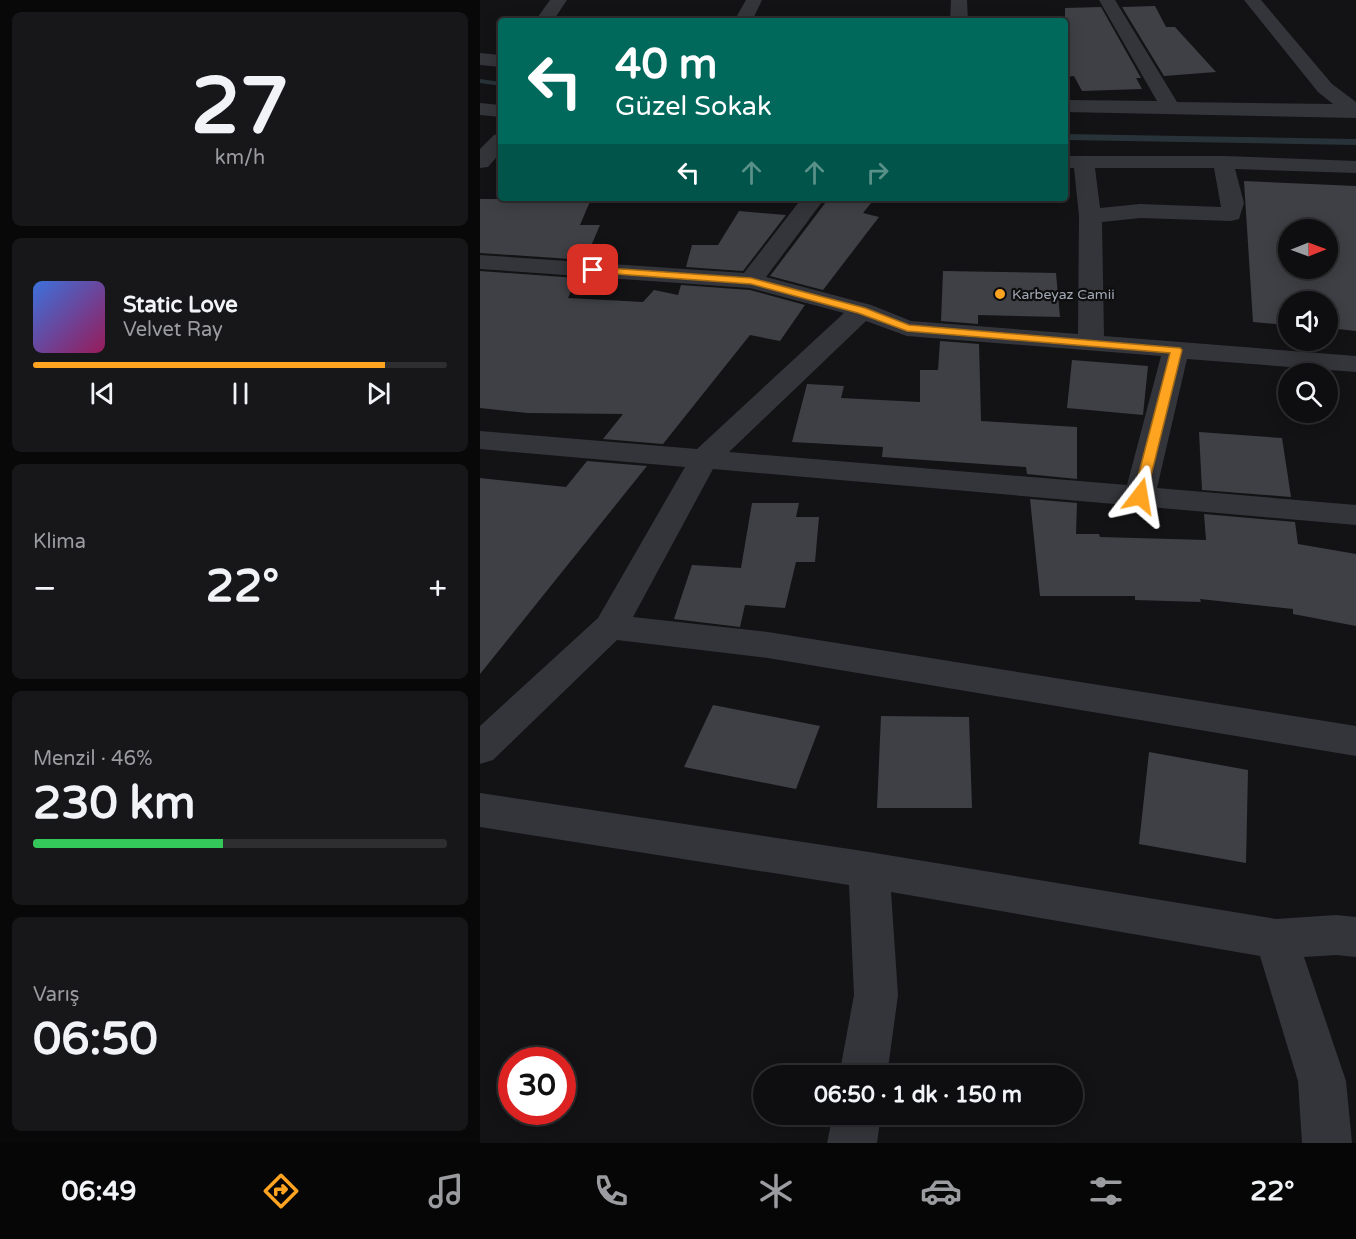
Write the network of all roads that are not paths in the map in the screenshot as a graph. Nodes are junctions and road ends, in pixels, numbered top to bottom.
1 (559, 0) edge
2 (754, 0) edge
3 (959, 0) edge
4 (1107, 0) edge
5 (1252, 0) edge
6 (546, 18) edge
7 (745, 18) edge
8 (959, 18) edge
9 (480, 59) edge
10 (498, 61) edge
11 (1068, 106) edge
12 (1172, 108) junction
13 (480, 109) edge
14 (498, 111) edge
15 (1355, 111) edge
16 (498, 142) edge
17 (480, 162) edge
18 (1075, 162) edge
19 (1223, 162) junction
20 (1356, 167) edge
21 (812, 201) edge
22 (1090, 216) junction
23 (480, 262) edge
24 (751, 281) junction
25 (862, 310) junction
26 (1090, 342) junction
27 (1176, 350) junction
28 (1356, 364) edge
29 (480, 440) edge
30 (704, 459) junction
31 (1140, 496) junction
32 (1356, 515) edge
33 (610, 627) junction
34 (1356, 741) edge
35 (480, 749) edge
36 (480, 810) edge
37 (869, 870) junction
38 (1356, 937) edge
39 (1276, 939) junction
40 (865, 1065) edge
41 (855, 1125) edge
42 (852, 1143) edge
43 (1327, 1143) edge

1 - 6 street
2 - 7 street
3 - 8 street
4 - 12 street
5 - 15 street
9 - 10 street
11 - 12 street
12 - 15 street
13 - 14 street
16 - 17 street
18 - 19 street
18 - 22 street
19 - 20 street
19 - 22 street
21 - 24 street
22 - 26 street
23 - 24 street
24 - 25 street
25 - 26 street
25 - 30 street
26 - 27 street
27 - 28 street
27 - 31 street
29 - 30 street
30 - 31 street
30 - 33 street
31 - 32 street
33 - 34 street
33 - 35 street
36 - 37 street
37 - 39 street
37 - 40 street
38 - 39 street
39 - 43 street
41 - 42 street

